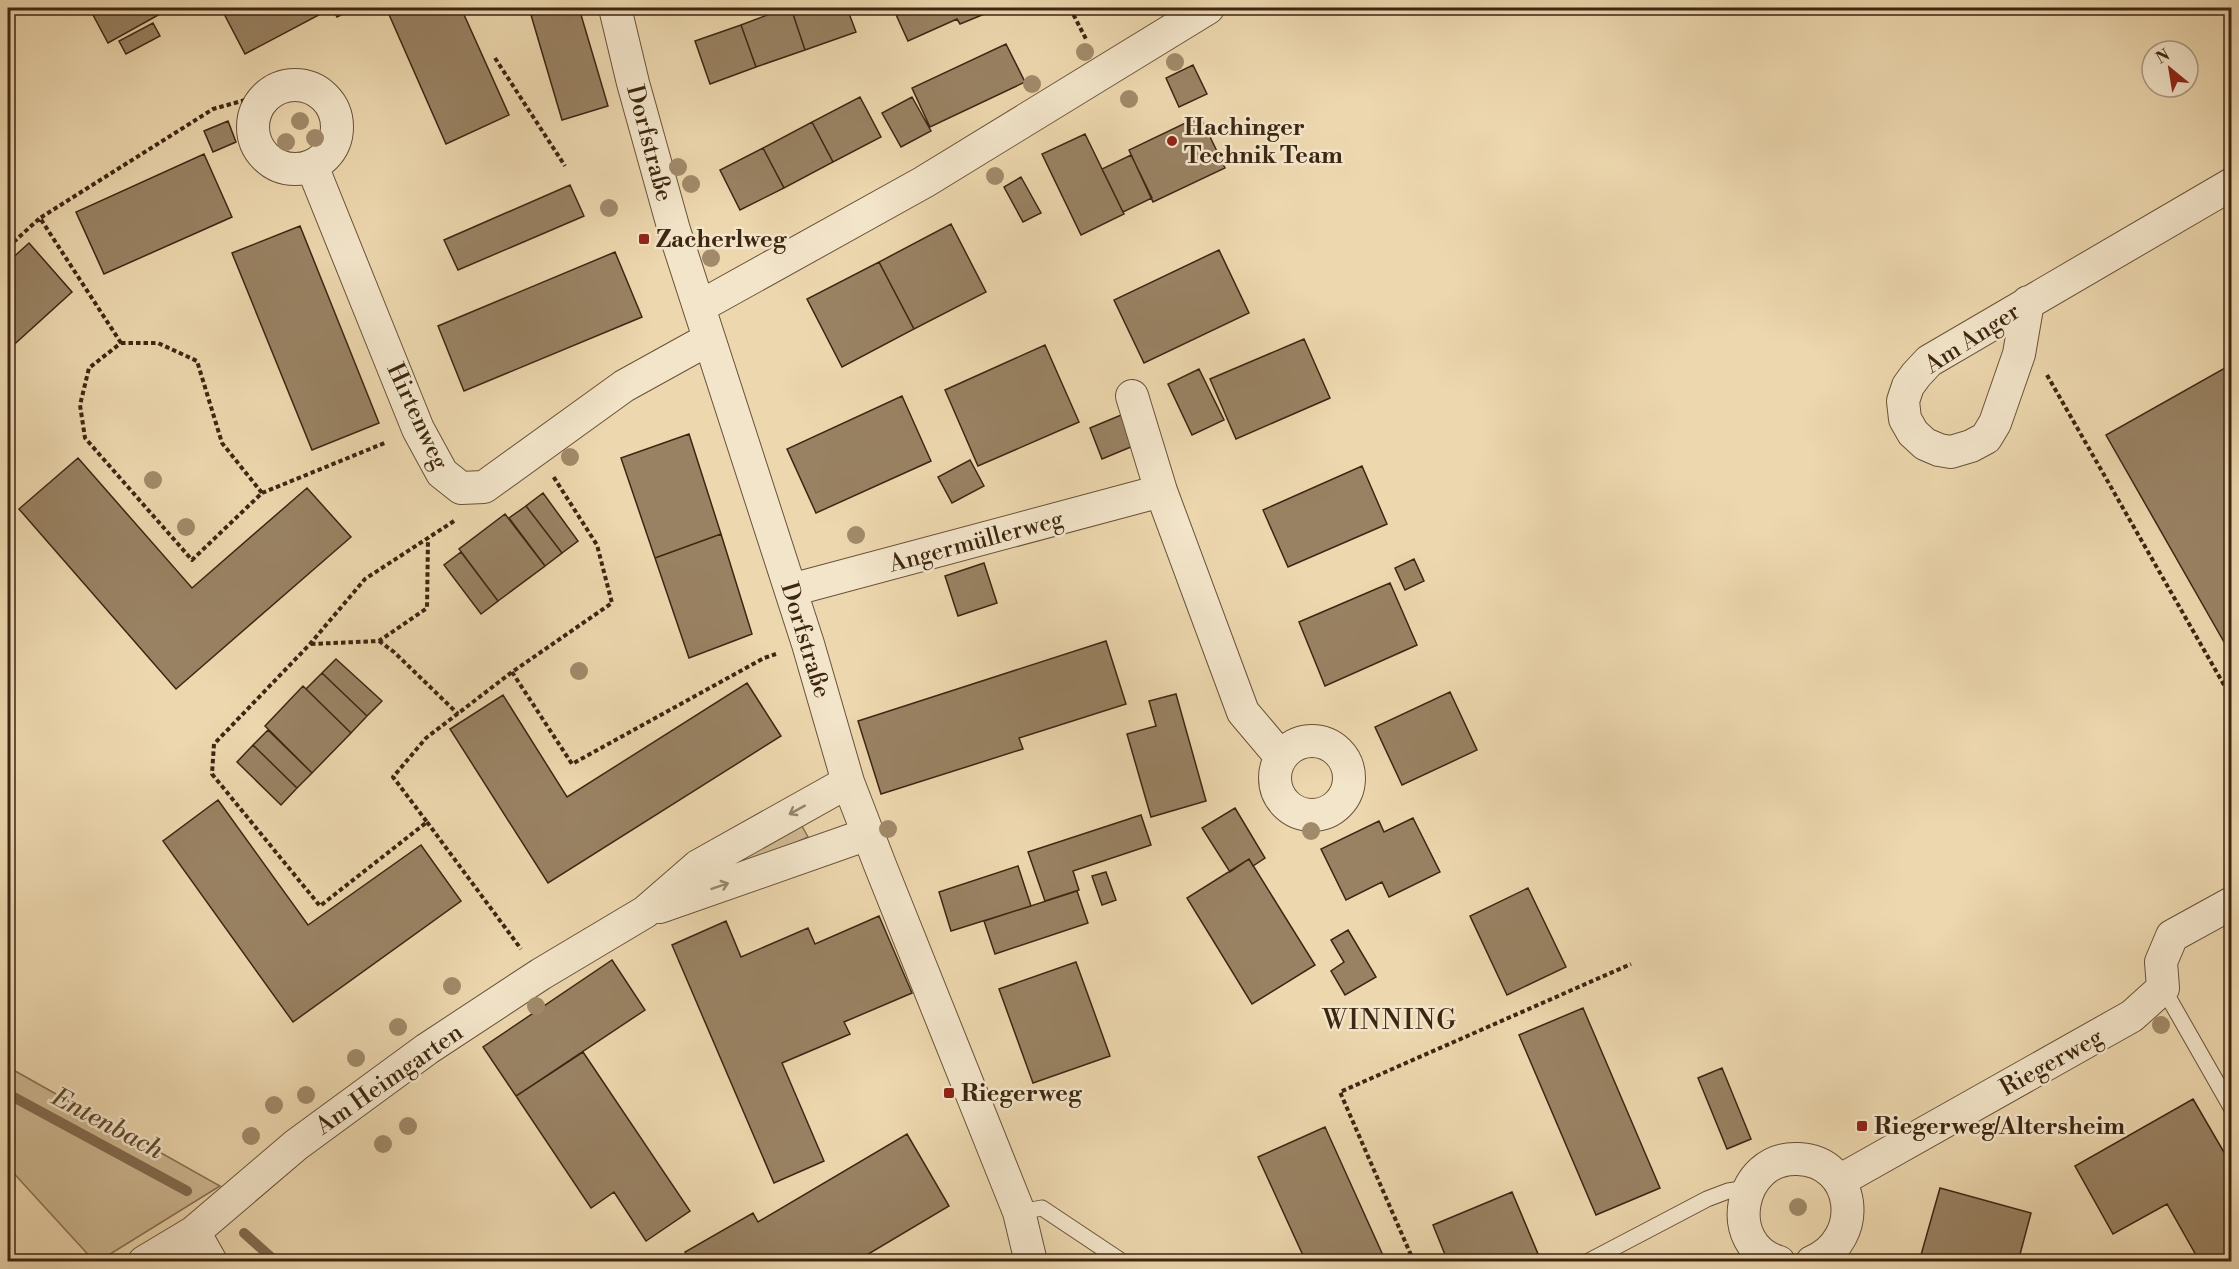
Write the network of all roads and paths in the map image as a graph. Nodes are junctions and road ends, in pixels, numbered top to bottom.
1 (615, 8) edge
2 (1209, 8) edge
3 (495, 58) dead end
4 (264, 99) junction
5 (312, 166) junction
6 (565, 166) dead end
7 (2232, 184) edge
8 (40, 218) junction
9 (8, 247) edge
10 (2028, 302) junction
11 (699, 307) junction
12 (709, 339) junction
13 (121, 343) junction
14 (2045, 372) dead end
15 (1132, 396) dead end
16 (418, 429) junction
17 (550, 471) dead end
18 (1161, 491) junction
19 (262, 493) junction
20 (458, 518) dead end
21 (428, 537) junction
22 (791, 590) junction
23 (379, 641) junction
24 (310, 644) junction
25 (764, 658) dead end
26 (512, 672) junction
27 (2232, 699) edge
28 (458, 714) junction
29 (1281, 757) dead end
30 (848, 782) junction
31 (427, 822) junction
32 (868, 834) junction
33 (2232, 903) edge
34 (645, 912) junction
35 (511, 936) dead end
36 (1631, 964) dead end
37 (2163, 988) junction
38 (2232, 1109) edge
39 (1839, 1181) junction
40 (1748, 1188) junction
41 (1019, 1212) junction
42 (194, 1232) junction
43 (144, 1262) edge
44 (211, 1262) edge
45 (1031, 1262) edge
46 (1123, 1262) edge
47 (1414, 1262) edge
48 (1587, 1262) edge
49 (1779, 1262) edge
50 (1812, 1262) edge

1 - 11 street, Dorfstraße
2 - 11 street
3 - 6 path
4 - 5 street
4 - 5 street
4 - 8 path
5 - 16 street, Hirtenweg
7 - 10 street, Am Anger
8 - 9 path
8 - 13 path
10 - 10 street, Am Anger
11 - 12 street, Dorfstraße
12 - 16 street, Hirtenweg
12 - 22 street, Dorfstraße
13 - 19 path
13 - 19 path
14 - 27 path
15 - 18 street
16 - 19 path
17 - 26 path
18 - 22 street, Angermüllerweg
18 - 29 street
20 - 21 path
21 - 23 path
21 - 24 path
22 - 30 street, Dorfstraße
23 - 24 path
23 - 28 path
24 - 31 path
25 - 26 path
26 - 28 path
28 - 31 path
30 - 32 street, Dorfstraße
30 -> 34 street, Am Heimgarten
31 - 35 path
34 -> 32 street, Am Heimgarten
32 - 41 street, Dorfstraße
33 - 37 street
34 - 42 street, Am Heimgarten
36 - 47 path
37 - 38 lane
37 - 39 street, Riegerweg
39 - 40 street
39 - 50 street
40 - 48 lane
40 - 49 street
41 - 45 street, Dorfstraße
41 - 46 lane
42 - 43 street, Am Heimgarten
42 - 44 street

